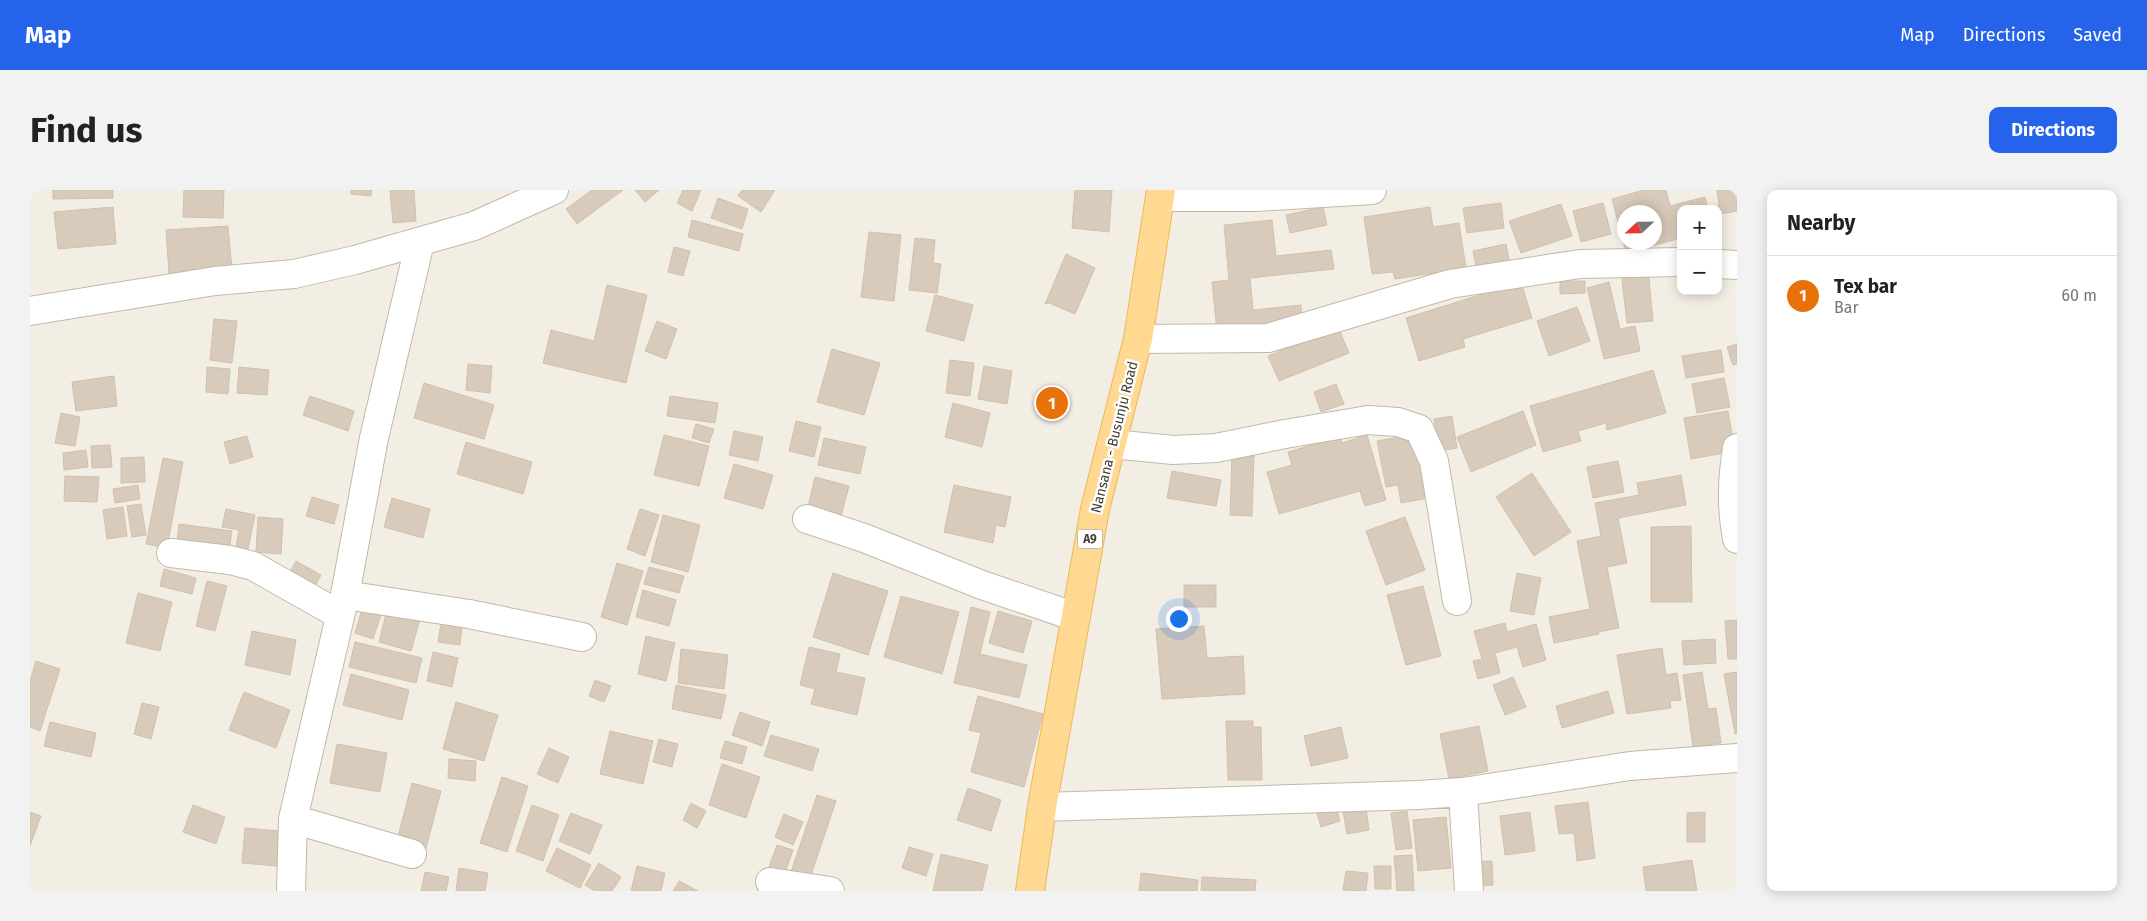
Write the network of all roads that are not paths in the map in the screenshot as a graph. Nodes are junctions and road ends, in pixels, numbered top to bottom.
1 (554, 190) edge
2 (1372, 190) edge
3 (1161, 193) edge
4 (420, 242) junction
5 (1677, 262) edge
6 (1722, 264) edge
7 (1737, 265) edge
8 (30, 311) edge
9 (1138, 339) junction
10 (1112, 444) junction
11 (1737, 448) edge
12 (807, 519) dead end
13 (1737, 539) edge
14 (171, 553) dead end
15 (1458, 601) dead end
16 (342, 605) junction
17 (1076, 617) junction
18 (582, 637) dead end
19 (1737, 758) edge
20 (1464, 792) junction
21 (1042, 807) junction
22 (293, 819) junction
23 (412, 854) dead end
24 (770, 882) dead end
25 (291, 891) edge
26 (830, 891) edge
27 (1030, 891) edge
28 (1470, 891) edge

1 - 4 street
2 - 3 street
3 - 9 main road, Nansana - Busunju Road / A9
4 - 8 street
4 - 16 street
5 - 9 street
6 - 7 street
9 - 10 main road, Nansana - Busunju Road / A9
10 - 15 street
10 - 17 main road, Nansana - Busunju Road / A9
11 - 13 street
12 - 17 street
14 - 16 street
16 - 18 street
16 - 22 street
17 - 21 main road, Nansana - Busunju Road / A9
19 - 20 street
20 - 21 street
20 - 28 street
21 - 27 main road, Nansana - Busunju Road / A9
22 - 23 street
22 - 25 street
24 - 26 street

